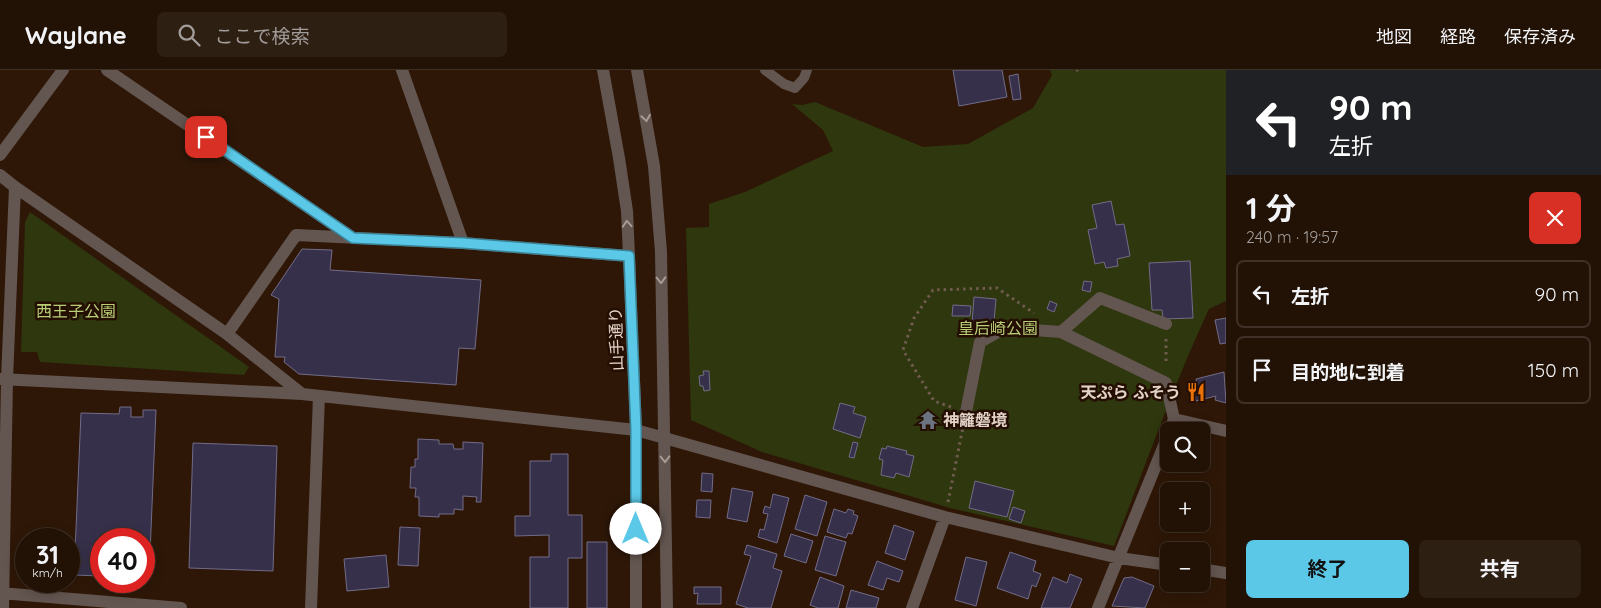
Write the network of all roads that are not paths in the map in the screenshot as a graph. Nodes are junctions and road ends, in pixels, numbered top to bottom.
1 (63, 70) edge
2 (108, 70) edge
3 (402, 70) edge
4 (603, 70) edge
5 (637, 70) edge
6 (765, 70) edge
7 (807, 70) edge
8 (0, 155) edge
9 (0, 175) edge
10 (15, 187) junction
11 (353, 238) junction
12 (463, 243) junction
13 (629, 256) junction
14 (5, 305) edge
15 (1166, 324) road end
16 (1061, 332) junction
17 (227, 334) junction
18 (3, 379) edge
19 (302, 394) junction
20 (319, 396) junction
21 (966, 412) road end
22 (1174, 419) junction
23 (1173, 422) edge
24 (636, 430) junction
25 (1226, 431) edge
26 (664, 437) junction
27 (1160, 455) edge
28 (945, 517) junction
29 (1120, 558) junction
30 (1160, 563) edge
31 (1210, 570) edge
32 (1226, 572) edge
33 (2, 593) edge
34 (669, 607) edge
35 (3, 608) edge
36 (181, 608) edge
37 (311, 608) edge
38 (636, 608) edge
39 (912, 608) edge
40 (1098, 608) edge

1 - 8 street
2 - 11 street
3 - 12 street
13 -> 4 street, 山手通り
5 -> 26 street
6 - 7 lane
9 - 10 street
10 - 14 street
10 - 17 street
11 - 12 street
11 - 17 street
12 - 13 street
13 - 24 street, 山手通り
14 - 18 street
15 - 16 street
16 - 21 street
16 - 22 street
17 - 19 street
18 - 19 street
18 - 33 street
19 - 20 street
20 - 24 street
20 - 37 street
22 - 23 street
22 - 25 street
24 - 26 street
24 - 38 street, 山手通り
26 - 28 street
26 -> 34 street
27 - 29 street
28 - 29 street
28 - 39 street
29 - 30 street
29 - 40 street
31 - 32 street
33 - 35 street
33 - 36 street

